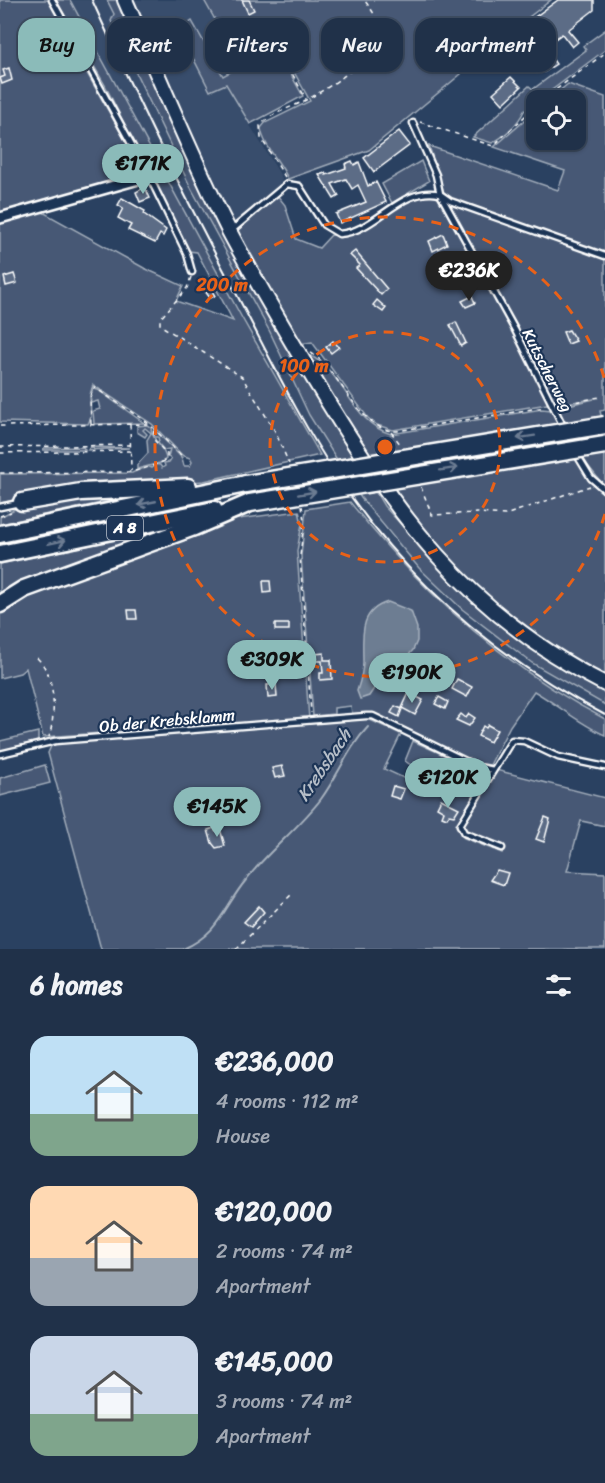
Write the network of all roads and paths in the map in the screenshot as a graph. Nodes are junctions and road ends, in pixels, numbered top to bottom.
1 (52, 0) edge
2 (125, 0) edge
3 (364, 0) edge
4 (605, 53) edge
5 (291, 72) edge
6 (556, 90) edge
7 (307, 100) junction
8 (526, 115) edge
9 (413, 123) joint
10 (149, 177) junction
11 (287, 184) junction
12 (440, 194) junction
13 (0, 218) edge
14 (230, 232) junction
15 (605, 256) edge
16 (192, 272) dead end
17 (298, 352) junction
18 (600, 396) dead end
19 (553, 406) junction
20 (130, 424) junction
21 (149, 424) junction
22 (91, 425) junction
23 (605, 425) edge
24 (0, 426) edge
25 (153, 427) junction
26 (391, 432) junction
27 (568, 437) dead end
28 (131, 445) junction
29 (605, 445) edge
30 (41, 446) junction
31 (86, 446) junction
32 (0, 447) edge
33 (574, 447) dead end
34 (404, 448) dead end
35 (131, 451) junction
36 (40, 452) junction
37 (87, 452) junction
38 (0, 453) edge
39 (184, 458) dead end
40 (131, 472) junction
41 (0, 473) edge
42 (419, 482) dead end
43 (596, 483) junction
44 (246, 484) junction
45 (605, 490) edge
46 (22, 502) joint
47 (250, 503) junction
48 (0, 507) edge
49 (0, 534) edge
50 (0, 554) edge
51 (0, 604) edge
52 (37, 658) dead end
53 (605, 684) edge
54 (48, 742) junction
55 (0, 754) edge
56 (605, 767) edge
57 (493, 770) junction
58 (502, 848) dead end
59 (292, 894) dead end
60 (236, 949) edge

1 - 10 lane
2 - 14 main road
3 - 7 path
4 - 6 path
5 - 7 path
7 - 11 path
8 - 9 path
9 - 12 lane, Kutscherweg
10 - 13 street
10 - 16 lane
11 - 12 lane
11 - 14 lane
12 - 15 lane
12 - 19 lane, Kutscherweg
14 - 17 main road
17 - 26 path
17 - 53 main road
18 - 19 path
19 - 26 path
19 - 27 lane, Kutscherweg
20 - 21 path
20 - 22 path
20 - 28 path
21 - 22 path
21 - 25 path
22 - 24 path
23 -> 44 highway, A 8, bridge
25 - 39 path
25 - 40 path
26 - 34 path
28 - 31 path
28 - 35 path
47 -> 29 highway, A 8, bridge
30 - 31 path
30 - 32 path
30 - 36 path
31 - 37 path
33 - 43 lane
35 - 37 path
35 - 40 path
36 - 37 path
36 - 38 path
40 - 41 path
42 - 43 path
43 - 45 lane
44 - 46 highway
44 -> 49 highway, A 8
46 - 48 lane
50 -> 47 highway, A 8
47 - 51 highway
52 - 54 path
54 - 55 lane, Ob der Krebsklamm
54 - 57 lane, Ob der Krebsklamm
56 - 57 lane
57 - 58 lane
59 - 60 path

